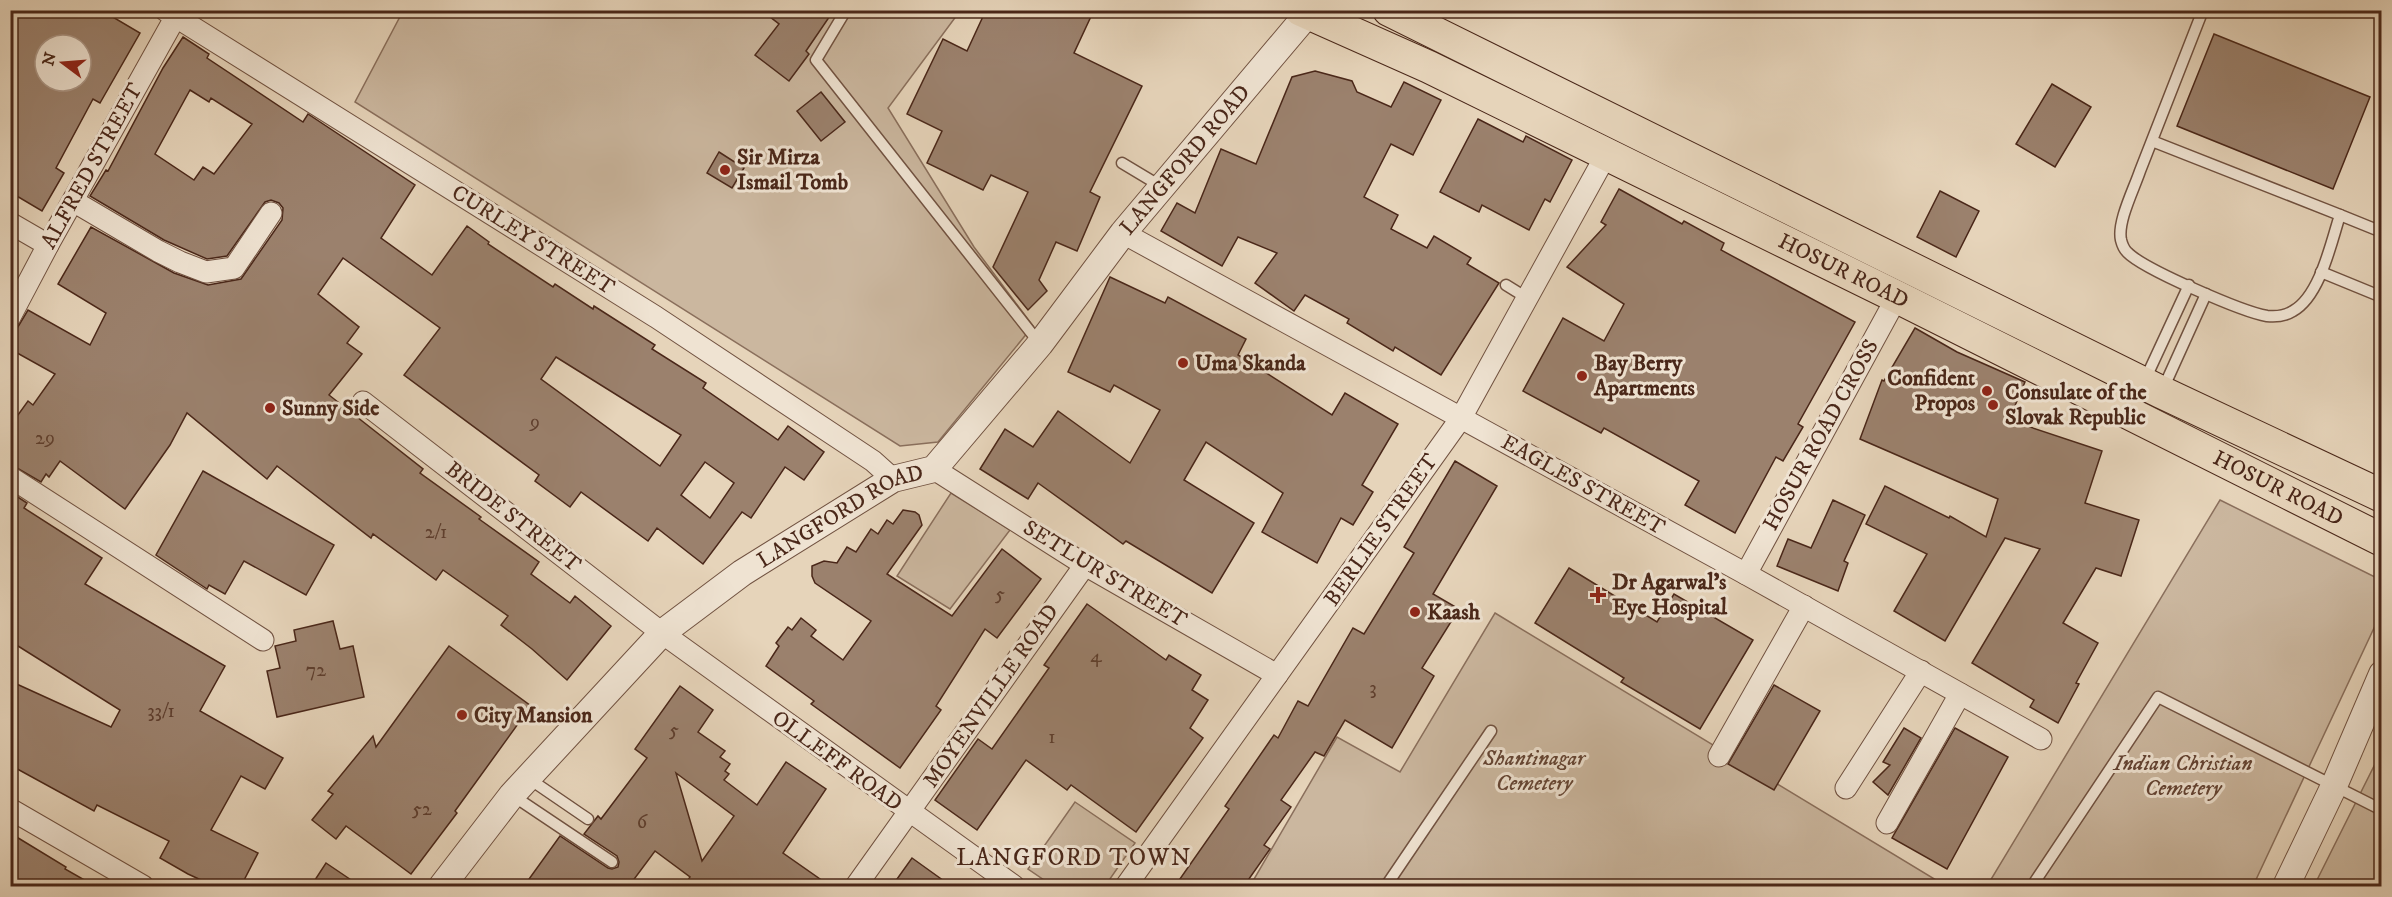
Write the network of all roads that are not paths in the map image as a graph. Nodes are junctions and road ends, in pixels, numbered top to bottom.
1 (846, 10) edge
2 (1389, 10) edge
3 (2203, 10) edge
4 (1307, 12) edge
5 (171, 13) edge
6 (2152, 141) junction
7 (1606, 155) junction
8 (1122, 163) dead end
9 (1162, 187) junction
10 (73, 201) junction
11 (272, 213) dead end
12 (2340, 215) junction
13 (10, 223) edge
14 (2382, 232) edge
15 (1123, 233) junction
16 (48, 245) junction
17 (2321, 272) junction
18 (1506, 285) dead end
19 (2189, 285) junction
20 (2206, 294) junction
21 (1527, 297) junction
22 (1897, 297) junction
23 (2382, 297) edge
24 (10, 317) edge
25 (1040, 344) junction
26 (2153, 387) junction
27 (363, 402) dead end
28 (1461, 418) junction
29 (934, 469) junction
30 (10, 477) edge
31 (893, 479) junction
32 (2382, 496) edge
33 (2382, 540) edge
34 (1085, 565) junction
35 (1746, 574) junction
36 (1804, 606) junction
37 (662, 633) junction
38 (263, 640) dead end
39 (1921, 671) junction
40 (2382, 674) edge
41 (1277, 675) junction
42 (1960, 694) junction
43 (1491, 731) dead end
44 (2041, 740) dead end
45 (1719, 756) dead end
46 (2334, 786) junction
47 (520, 787) junction
48 (1846, 788) dead end
49 (10, 809) edge
50 (2382, 810) edge
51 (908, 812) junction
52 (588, 819) dead end
53 (1887, 824) dead end
54 (612, 862) dead end
55 (143, 886) edge
56 (442, 886) edge
57 (856, 886) edge
58 (1014, 886) edge
59 (1126, 886) edge
60 (1386, 886) edge
61 (2032, 886) edge
62 (2286, 886) edge

1 - 25 lane
2 - 26 main road, HOSUR ROAD
3 - 6 lane
4 - 7 main road, HOSUR ROAD
4 - 9 street, LANGFORD ROAD
5 - 10 street, ALFRED STREET
5 - 31 street, CURLEY STREET
6 - 12 lane
6 - 19 lane
7 - 21 street, BERLIE STREET
7 - 22 main road, HOSUR ROAD
8 - 9 lane
9 - 15 street, LANGFORD ROAD
10 - 11 street
10 - 16 street, ALFRED STREET
12 - 14 lane
12 - 17 lane
13 - 16 street, ALFRED STREET
15 - 25 street, LANGFORD ROAD
15 - 28 street, EAGLES STREET
16 - 24 street, ALFRED STREET
17 - 20 lane
17 - 23 lane
18 - 21 lane
19 - 20 lane
19 - 26 lane
20 - 26 lane
21 - 28 street, BERLIE STREET
22 - 33 main road, HOSUR ROAD
22 - 35 street, HOSUR ROAD CROSS
25 - 29 street, LANGFORD ROAD
26 - 32 main road, HOSUR ROAD
27 - 37 street, BRIDE STREET
28 - 35 street, EAGLES STREET
28 - 41 street, BERLIE STREET
29 - 31 street, LANGFORD ROAD
29 - 34 street, SETLUR STREET
30 - 38 street
31 - 37 street, LANGFORD ROAD
34 - 41 street, SETLUR STREET
34 - 51 street, MOYENVILLE ROAD
35 - 36 street, EAGLES STREET
36 - 39 street, EAGLES STREET
36 - 45 street
37 - 47 street, LANGFORD ROAD
37 - 51 street, OLLEFF ROAD
39 - 42 street, EAGLES STREET
39 - 48 street
40 - 46 street
41 - 59 street, BERLIE STREET
42 - 44 street, EAGLES STREET
42 - 53 street
43 - 60 lane
46 - 50 lane
46 - 61 lane
46 - 62 street
47 - 52 lane
47 - 54 lane
47 - 56 street, LANGFORD ROAD
49 - 55 street
51 - 57 street, MOYENVILLE ROAD
51 - 58 street, OLLEFF ROAD

